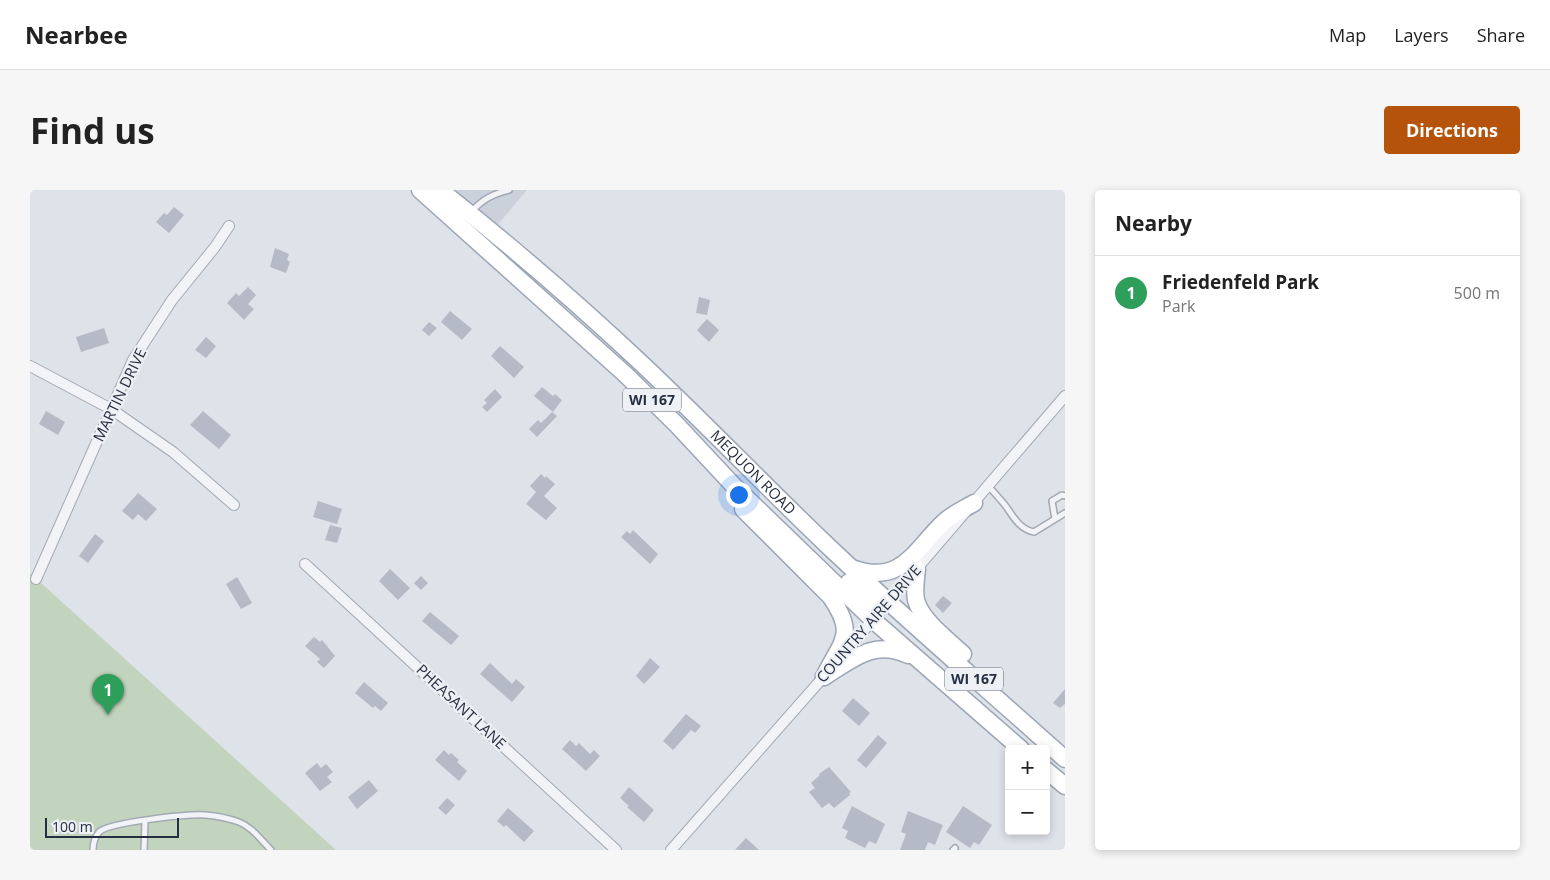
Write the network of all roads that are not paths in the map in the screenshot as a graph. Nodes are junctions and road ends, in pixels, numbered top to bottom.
1 (420, 190) edge
2 (440, 190) edge
3 (509, 190) edge
4 (494, 192) edge
5 (470, 214) junction
6 (229, 226) dead end
7 (30, 366) edge
8 (1065, 396) edge
9 (111, 410) junction
10 (683, 431) junction
11 (710, 461) junction
12 (988, 486) junction
13 (1065, 496) edge
14 (974, 503) junction
15 (234, 505) dead end
16 (1065, 513) edge
17 (1055, 519) junction
18 (305, 564) dead end
19 (917, 568) junction
20 (853, 569) junction
21 (36, 579) dead end
22 (889, 602) junction
23 (873, 620) junction
24 (918, 659) junction
25 (824, 677) junction
26 (1017, 745) edge
27 (1064, 754) edge
28 (1050, 773) edge
29 (1065, 786) edge
30 (145, 821) junction
31 (93, 850) edge
32 (144, 850) edge
33 (271, 850) edge
34 (616, 850) edge
35 (671, 850) edge

1 - 10 main road, MEQUON ROAD / WI 167
2 - 5 main road, MEQUON ROAD / WI 167
3 - 4 lane
4 - 5 lane
5 - 20 main road, MEQUON ROAD / WI 167
6 - 9 street, MARTIN DRIVE
7 - 9 street
8 - 12 street, COUNTRY AIRE DRIVE
9 - 15 street
9 - 21 street, MARTIN DRIVE
10 - 11 main road, MEQUON ROAD / WI 167
10 - 25 main road
11 - 22 main road
11 - 23 main road, MEQUON ROAD / WI 167
12 - 14 street, COUNTRY AIRE DRIVE
12 - 17 lane
13 - 17 lane
14 - 19 street, COUNTRY AIRE DRIVE
14 - 20 main road
16 - 17 lane
18 - 34 street, PHEASANT LANE
19 - 22 street, COUNTRY AIRE DRIVE
19 - 27 main road
20 - 22 main road, MEQUON ROAD / WI 167
22 - 23 street, COUNTRY AIRE DRIVE
22 - 27 main road, MEQUON ROAD / WI 167
23 - 24 main road, MEQUON ROAD / WI 167
23 - 25 street, COUNTRY AIRE DRIVE
23 - 27 main road
24 - 25 main road
24 - 26 main road, MEQUON ROAD / WI 167
25 - 35 street, COUNTRY AIRE DRIVE
28 - 29 main road
30 - 31 lane
30 - 32 lane
30 - 33 lane

